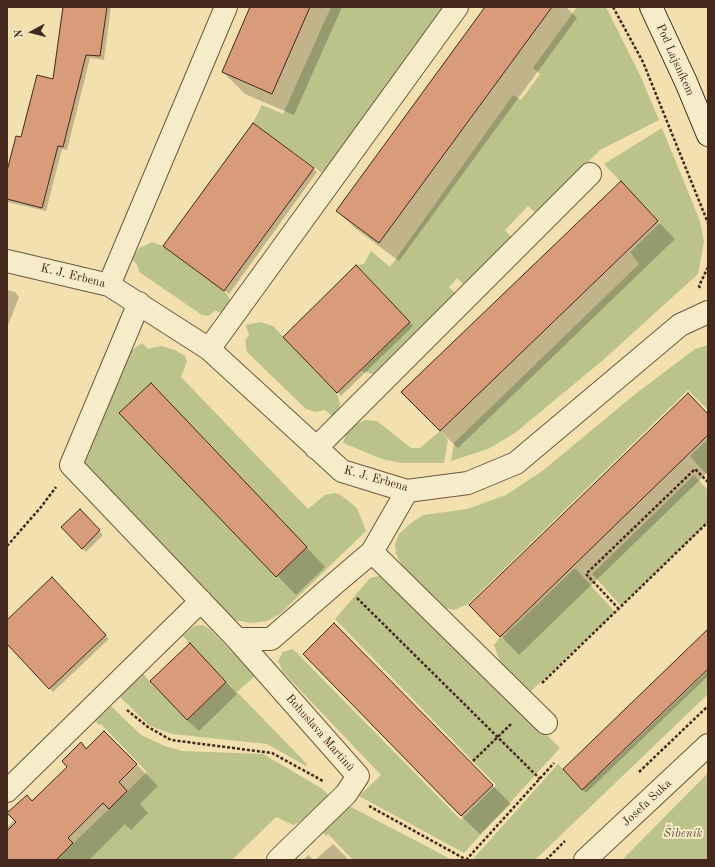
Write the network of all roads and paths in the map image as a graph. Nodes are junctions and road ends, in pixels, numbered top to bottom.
1 (226, 7) edge
2 (457, 7) edge
3 (613, 7) edge
4 (651, 7) edge
5 (708, 135) edge
6 (590, 174) dead end
7 (708, 223) edge
8 (7, 260) edge
9 (109, 285) junction
10 (139, 304) junction
11 (708, 312) edge
12 (210, 349) junction
13 (316, 448) junction
14 (71, 465) junction
15 (708, 482) edge
16 (407, 491) junction
17 (708, 522) edge
18 (7, 546) edge
19 (372, 552) junction
20 (339, 580) junction
21 (200, 601) junction
22 (619, 609) junction
23 (237, 639) junction
24 (107, 693) junction
25 (524, 701) junction
26 (546, 723) dead end
27 (498, 737) junction
28 (708, 745) edge
29 (473, 761) dead end
30 (554, 763) dead end
31 (540, 778) junction
32 (7, 791) edge
33 (346, 794) junction
34 (278, 860) edge
35 (466, 860) edge
36 (585, 860) edge

1 - 9 street
2 - 12 street
3 - 7 path
4 - 5 street, Pod Lajsníkem
6 - 13 street
8 - 9 street, K. J. Erbena
9 - 10 street, K. J. Erbena
10 - 12 street, K. J. Erbena
10 - 14 street
11 - 16 street, K. J. Erbena
12 - 13 street, K. J. Erbena
13 - 16 street, K. J. Erbena
14 - 18 path
14 - 21 street
15 - 22 path
16 - 19 street
17 - 22 path
19 - 20 street
19 - 25 street
20 - 23 street
20 - 27 path
21 - 23 street
21 - 24 street
22 - 25 path
23 - 33 street, Bohuslava Martinů
24 - 32 street
24 - 33 path
25 - 26 street
25 - 27 path
27 - 29 path
27 - 31 path
28 - 36 street, Josefa Suka
30 - 31 path
31 - 35 path
33 - 34 street, Bohuslava Martinů
33 - 35 path

